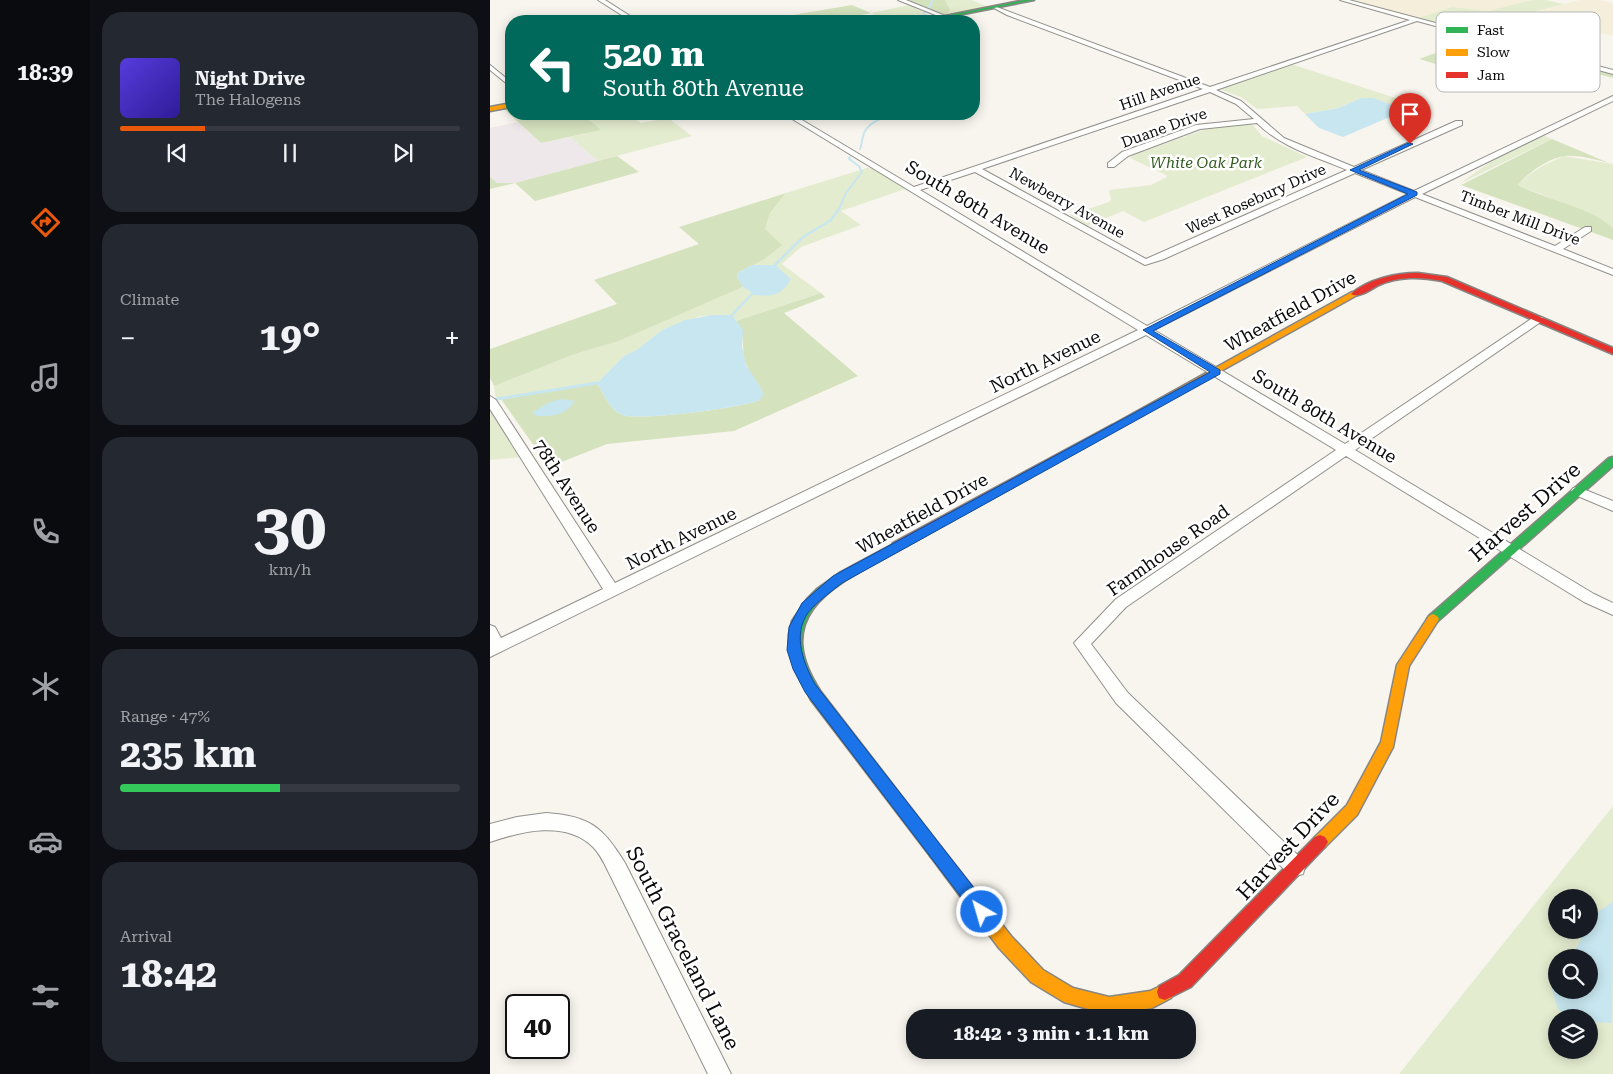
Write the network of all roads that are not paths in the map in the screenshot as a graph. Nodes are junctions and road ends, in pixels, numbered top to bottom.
1 (601, 0) edge
2 (900, 0) edge
3 (1343, 0) edge
4 (1036, 1) edge
5 (1002, 10) junction
6 (625, 15) edge
7 (936, 15) edge
8 (970, 15) edge
9 (1415, 20) junction
10 (1436, 26) edge
11 (490, 66) edge
12 (1600, 69) edge
13 (1613, 72) edge
14 (505, 80) edge
15 (1212, 89) junction
16 (1613, 98) edge
17 (505, 101) edge
18 (490, 104) edge
19 (505, 106) edge
20 (490, 109) edge
21 (797, 120) edge
22 (1258, 120) junction
23 (1459, 122) dead end
24 (1111, 165) dead end
25 (976, 169) junction
26 (1353, 170) junction
27 (913, 190) junction
28 (1414, 194) junction
29 (1588, 229) dead end
30 (1556, 249) junction
31 (1145, 262) joint
32 (1613, 272) edge
33 (1538, 319) junction
34 (1147, 330) junction
35 (1613, 352) edge
36 (1216, 372) junction
37 (490, 400) edge
38 (1346, 451) junction
39 (1613, 460) edge
40 (1578, 491) junction
41 (1613, 506) edge
42 (1511, 550) junction
43 (612, 591) junction
44 (1613, 609) edge
45 (490, 631) edge
46 (494, 649) edge
47 (490, 833) edge
48 (1296, 867) junction
49 (1109, 1006) joint
50 (720, 1074) edge

1 - 6 street
2 - 7 street
3 - 9 street
4 - 5 street
5 - 8 street
5 - 15 street, Timber Mill Drive
9 - 10 street
9 - 15 street, Hill Avenue
11 - 14 street
12 - 13 street
15 - 22 street, Timber Mill Drive
15 - 25 street, Hill Avenue
16 - 28 street, North Avenue
17 - 18 street
19 - 20 street
21 - 27 street, South 80th Avenue
22 - 24 street, Duane Drive
22 - 26 street, Timber Mill Drive
23 - 26 street, West Rosebury Drive
25 - 27 street, Hill Avenue
25 - 31 street, Newberry Avenue
26 - 28 street, Timber Mill Drive
26 - 31 street, West Rosebury Drive
27 - 34 street, South 80th Avenue
28 - 30 street, Timber Mill Drive
28 - 34 street, North Avenue
29 - 30 street
30 - 32 street, Timber Mill Drive
33 - 35 street
33 - 36 street, Wheatfield Drive
33 - 38 street, Farmhouse Road
34 - 36 street, South 80th Avenue
34 - 43 street, North Avenue
36 - 38 street, South 80th Avenue
36 - 49 street, Wheatfield Drive
37 - 43 street, 78th Avenue
38 - 42 street, South 80th Avenue
38 - 48 street, Farmhouse Road
39 - 40 street, Harvest Drive
40 - 41 street
40 - 42 street, Harvest Drive
42 - 44 street, South 80th Avenue
42 - 48 street, Harvest Drive
43 - 46 street, North Avenue
45 - 46 street
47 - 50 street, South Graceland Lane
48 - 49 street, Harvest Drive

